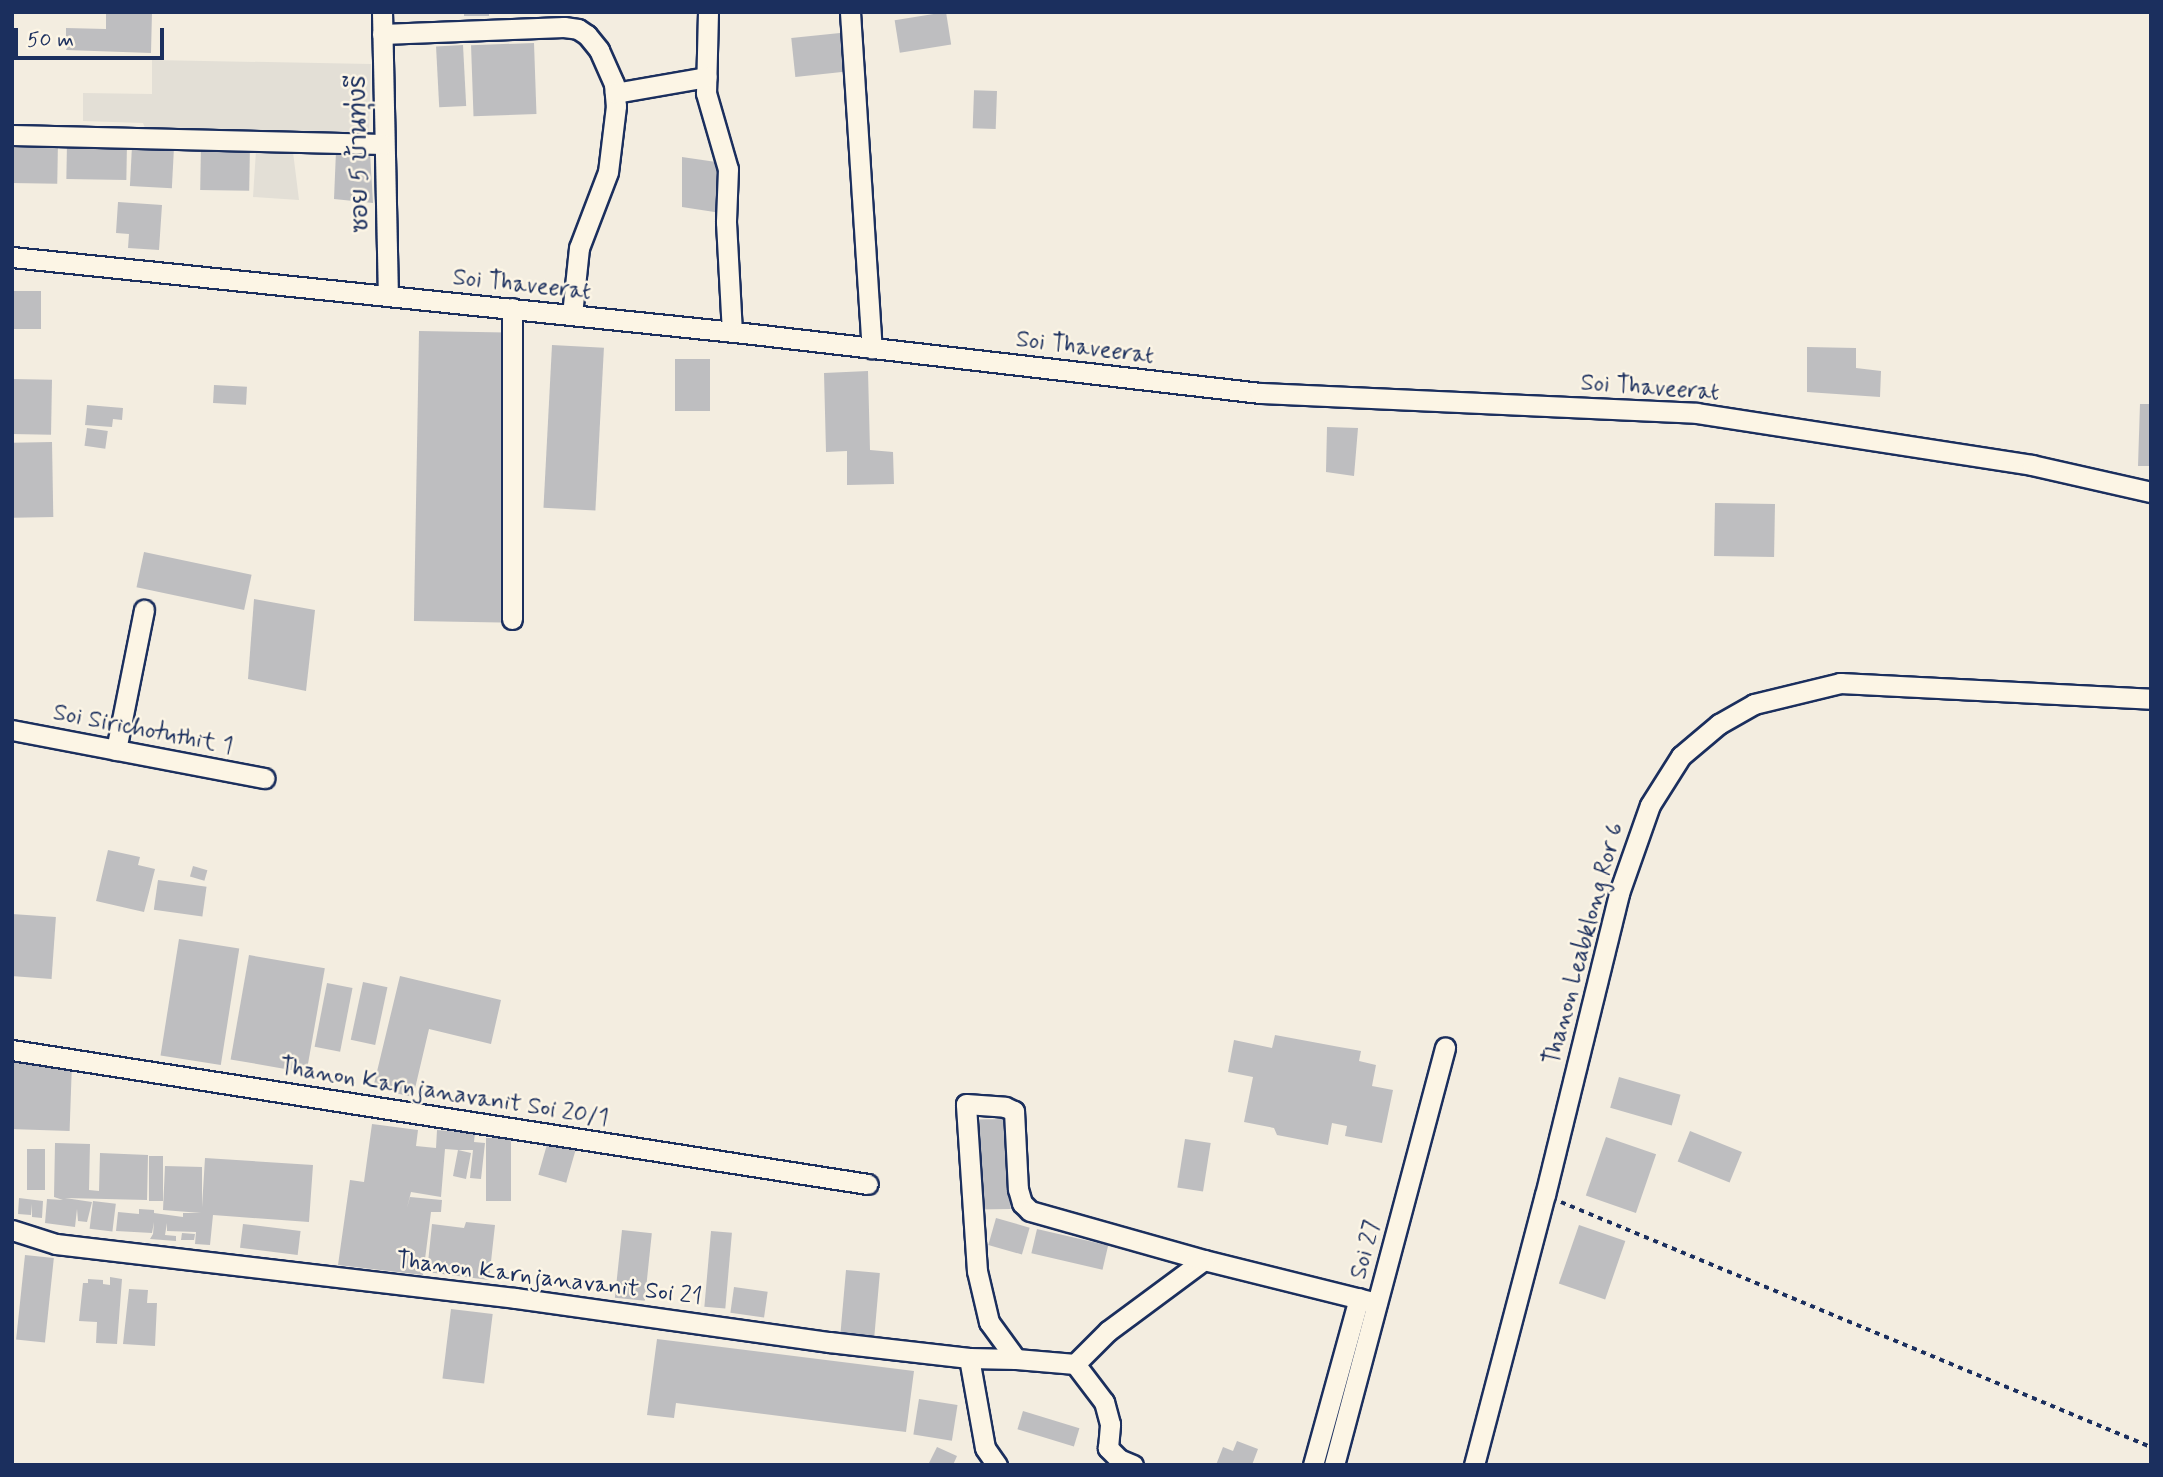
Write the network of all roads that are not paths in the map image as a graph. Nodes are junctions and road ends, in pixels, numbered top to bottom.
1 (382, 12) edge
2 (708, 12) edge
3 (850, 12) edge
4 (382, 34) junction
5 (706, 77) junction
6 (615, 93) junction
7 (12, 135) edge
8 (384, 144) junction
9 (12, 257) edge
10 (388, 295) junction
11 (512, 309) junction
12 (572, 315) junction
13 (732, 332) junction
14 (872, 348) junction
15 (2151, 492) edge
16 (144, 610) dead end
17 (512, 619) dead end
18 (2151, 698) edge
19 (12, 730) edge
20 (116, 750) junction
21 (264, 778) dead end
22 (1445, 1048) dead end
23 (12, 1050) edge
24 (868, 1184) dead end
25 (12, 1230) edge
26 (1204, 1260) junction
27 (1368, 1301) junction
28 (969, 1358) junction
29 (1016, 1359) junction
30 (1074, 1364) junction
31 (997, 1465) edge
32 (1133, 1465) edge
33 (1313, 1465) edge
34 (1334, 1465) edge
35 (1474, 1465) edge

1 - 4 street, ซอย 5 บ้านทุ่งรี
2 - 5 street
3 - 14 street
4 - 6 street
4 - 8 street, ซอย 5 บ้านทุ่งรี
5 - 6 street
5 - 13 street
6 - 12 street
7 - 8 street
8 - 10 street, ซอย 5 บ้านทุ่งรี
9 - 10 street, Soi Thaveerat
10 - 11 street, Soi Thaveerat
11 - 12 street, Soi Thaveerat
11 - 17 street
12 - 13 street, Soi Thaveerat
13 - 14 street, Soi Thaveerat
14 - 15 street, Soi Thaveerat
16 - 20 street
18 - 35 street, Thanon Leabklong Ror 6
19 - 20 street, Soi Sirichotuthit 1
20 - 21 street, Soi Sirichotuthit 1
22 - 27 street, Soi 27
23 - 24 street, Thanon Karnjanavanit Soi 20/1
25 - 28 street, Thanon Karnjanavanit Soi 21
26 - 27 street
26 - 29 street
26 - 30 street
27 - 33 street
27 - 34 street, Soi 27
28 - 29 street, Thanon Karnjanavanit Soi 21
28 - 31 street
29 - 30 street, Thanon Karnjanavanit Soi 21
30 - 32 street

